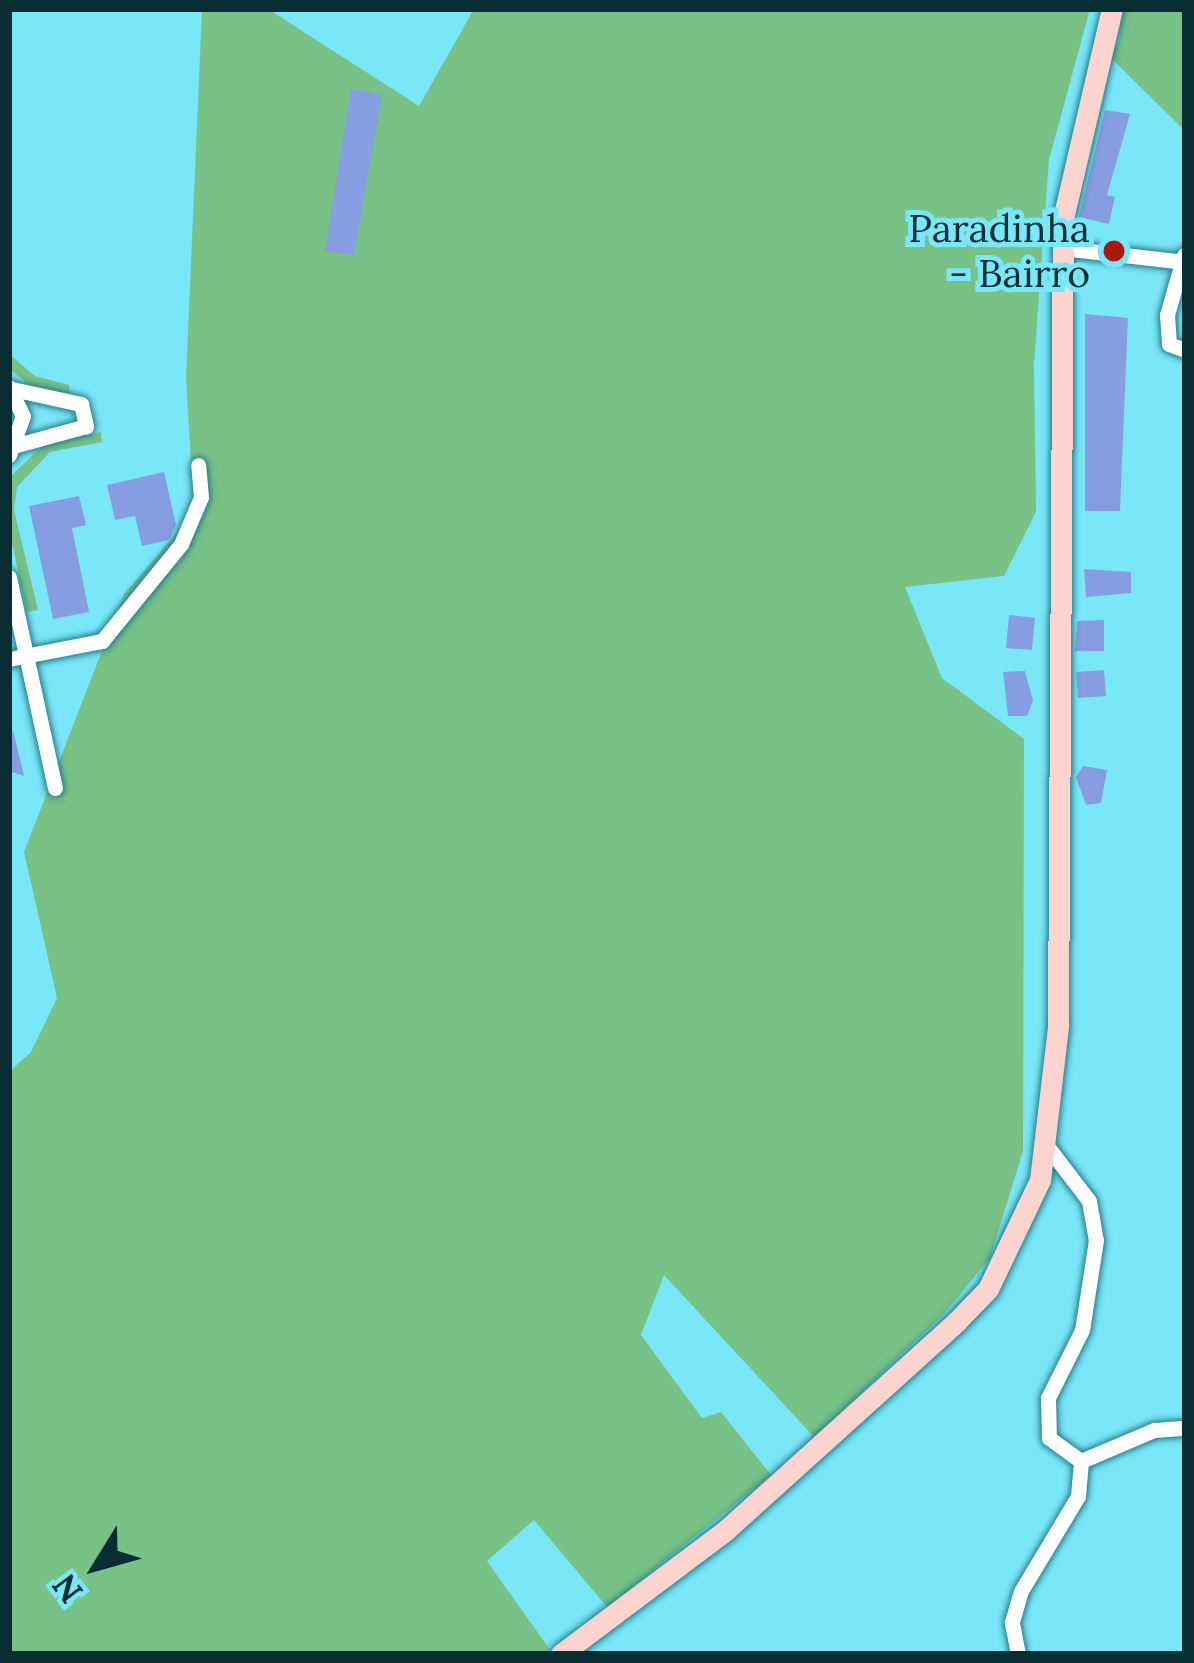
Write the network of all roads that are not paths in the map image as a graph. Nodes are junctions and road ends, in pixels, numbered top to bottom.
1 (1112, 9) edge
2 (1062, 248) junction
3 (1184, 258) edge
4 (1185, 350) edge
5 (10, 388) edge
6 (13, 450) edge
7 (198, 465) dead end
8 (9, 577) edge
9 (9, 659) edge
10 (31, 660) junction
11 (55, 788) dead end
12 (1047, 1146) junction
13 (1185, 1428) edge
14 (1081, 1461) junction
15 (561, 1654) edge
16 (1018, 1654) edge

1 - 2 street
2 - 3 street
2 - 12 street
3 - 4 street
5 - 6 street
5 - 6 street
7 - 10 street
8 - 10 street
9 - 10 street
10 - 11 street
12 - 14 street
12 - 15 street
13 - 14 street
14 - 16 street

